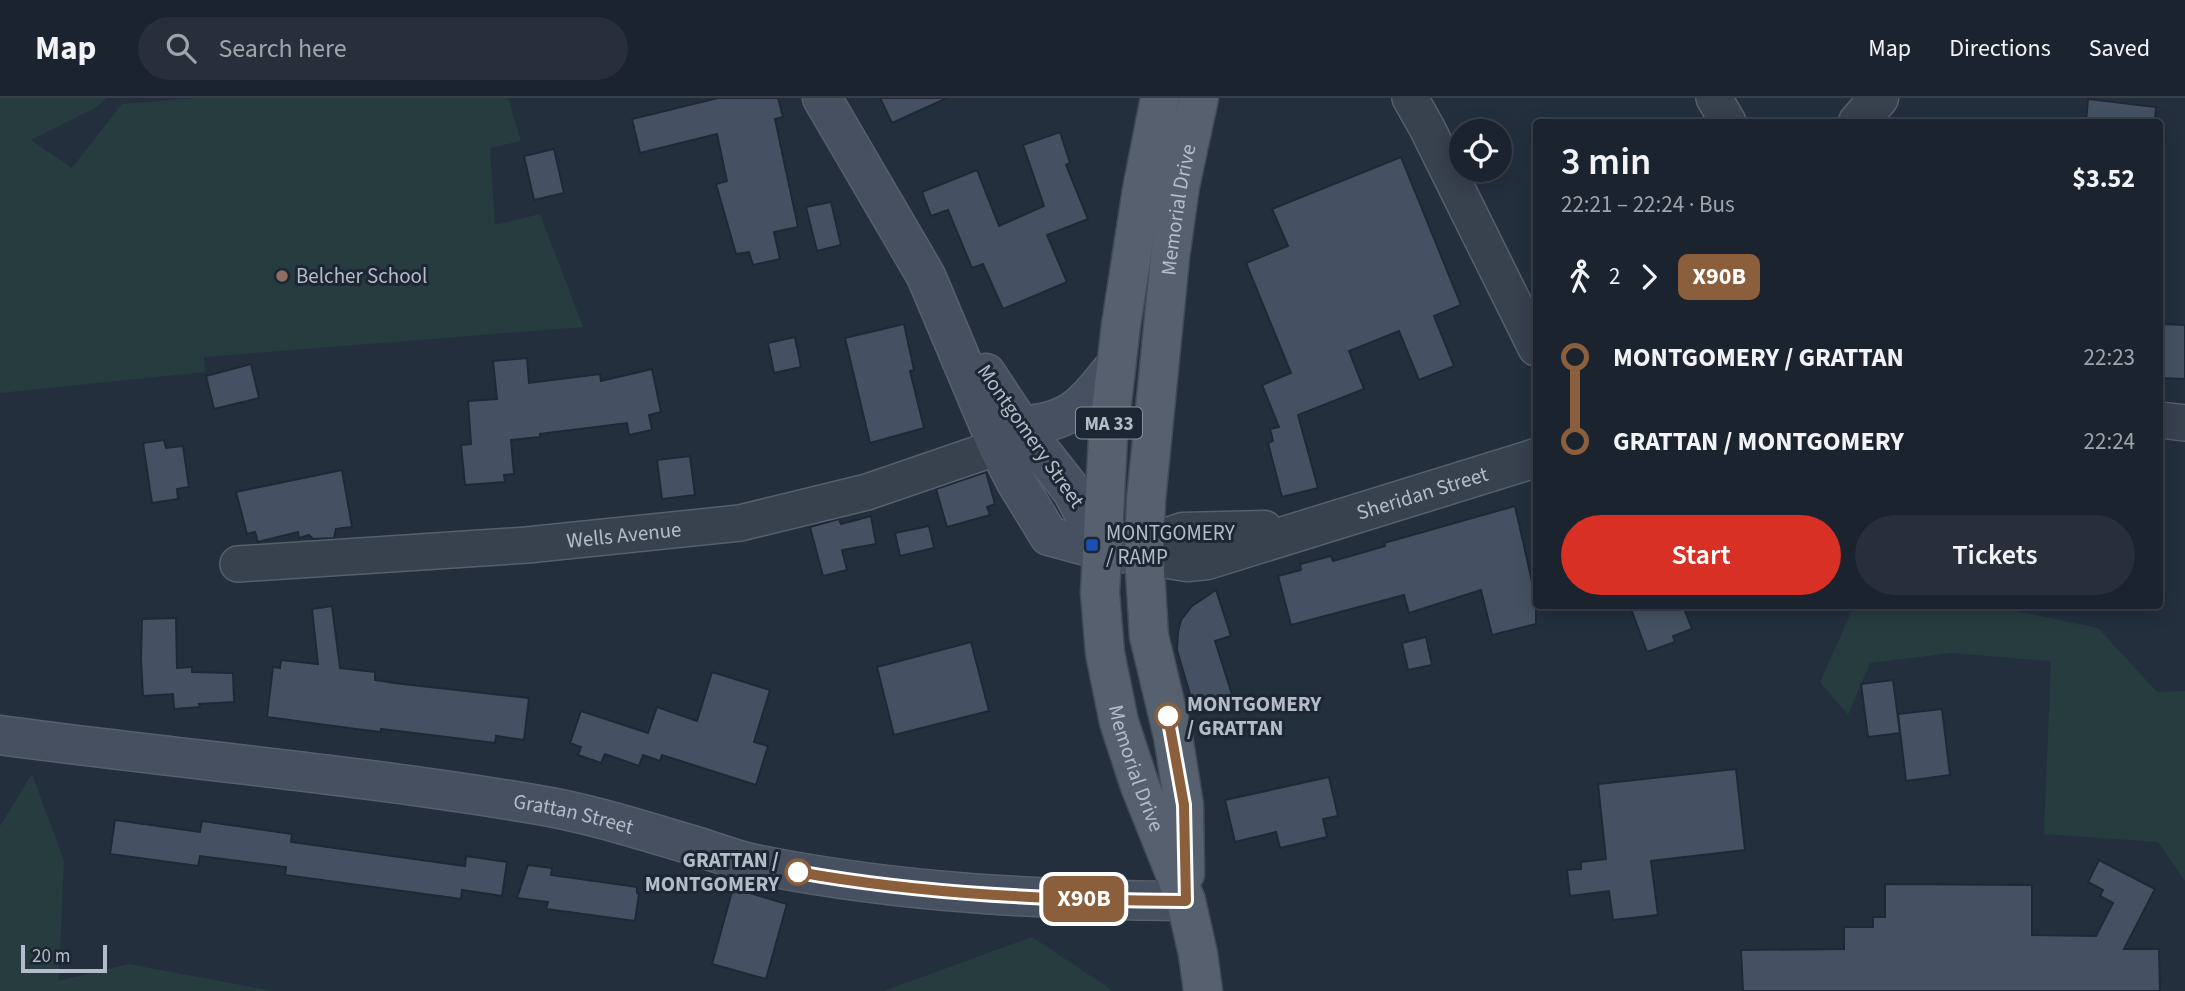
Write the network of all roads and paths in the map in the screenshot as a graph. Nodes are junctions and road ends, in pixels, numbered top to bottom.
1 (822, 98) edge
2 (1160, 98) edge
3 (1199, 98) edge
4 (1410, 98) edge
5 (1714, 98) edge
6 (1879, 98) edge
7 (1726, 119) edge
8 (1861, 119) edge
9 (1533, 342) edge
10 (1116, 365) junction
11 (2163, 419) edge
12 (2185, 423) edge
13 (1010, 436) junction
14 (1533, 459) edge
15 (1104, 551) junction
16 (1144, 555) junction
17 (238, 564) dead end
18 (0, 735) edge
19 (1179, 776) junction
20 (1140, 786) junction
21 (1186, 901) junction
22 (1203, 991) edge

1 - 13 main road, Montgomery Street
2 - 10 main road, Memorial Drive / MA 33
3 - 16 main road, Memorial Drive / MA 33
4 - 9 street
5 - 7 street
6 - 8 street
10 - 13 main road
10 - 15 main road, Memorial Drive / MA 33
11 - 12 street
13 - 15 main road, Montgomery Street
13 - 15 main road, Montgomery Street
13 - 17 street, Wells Avenue
14 - 16 street, Sheridan Street
15 - 16 main road
15 - 20 main road, Memorial Drive / MA 33
16 - 19 main road, Memorial Drive / MA 33
18 - 21 main road, Grattan Street
19 - 20 main road
19 - 21 main road, Memorial Drive / MA 33
20 - 21 main road, Memorial Drive / MA 33
21 - 22 main road

